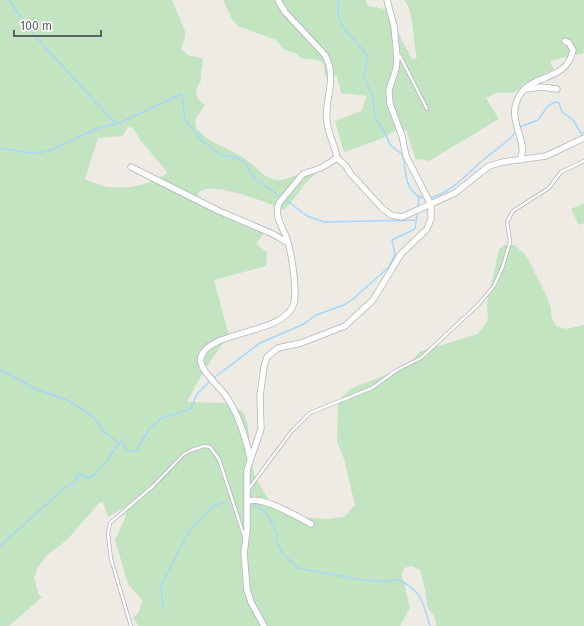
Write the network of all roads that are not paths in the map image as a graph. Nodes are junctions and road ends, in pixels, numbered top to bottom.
1 (278, 0) edge
2 (387, 0) edge
3 (565, 41) dead end
4 (397, 57) junction
5 (557, 89) dead end
6 (524, 90) junction
7 (427, 109) dead end
8 (584, 138) edge
9 (337, 158) junction
10 (520, 160) junction
11 (584, 160) edge
12 (131, 167) dead end
13 (431, 205) junction
14 (288, 243) junction
15 (250, 459) junction
16 (247, 492) junction
17 (247, 502) junction
18 (311, 524) dead end
19 (246, 540) junction
20 (130, 626) edge
21 (264, 626) edge

1 - 9 street
2 - 4 street
3 - 6 street
4 - 7 lane
4 - 13 street
5 - 6 street
6 - 10 street
8 - 10 street
9 - 13 street
9 - 14 street
10 - 13 street
11 - 16 lane
12 - 14 street
13 - 15 street
14 - 15 street
15 - 16 street
16 - 17 street
17 - 18 street
17 - 19 street
19 - 20 lane
19 - 21 street

